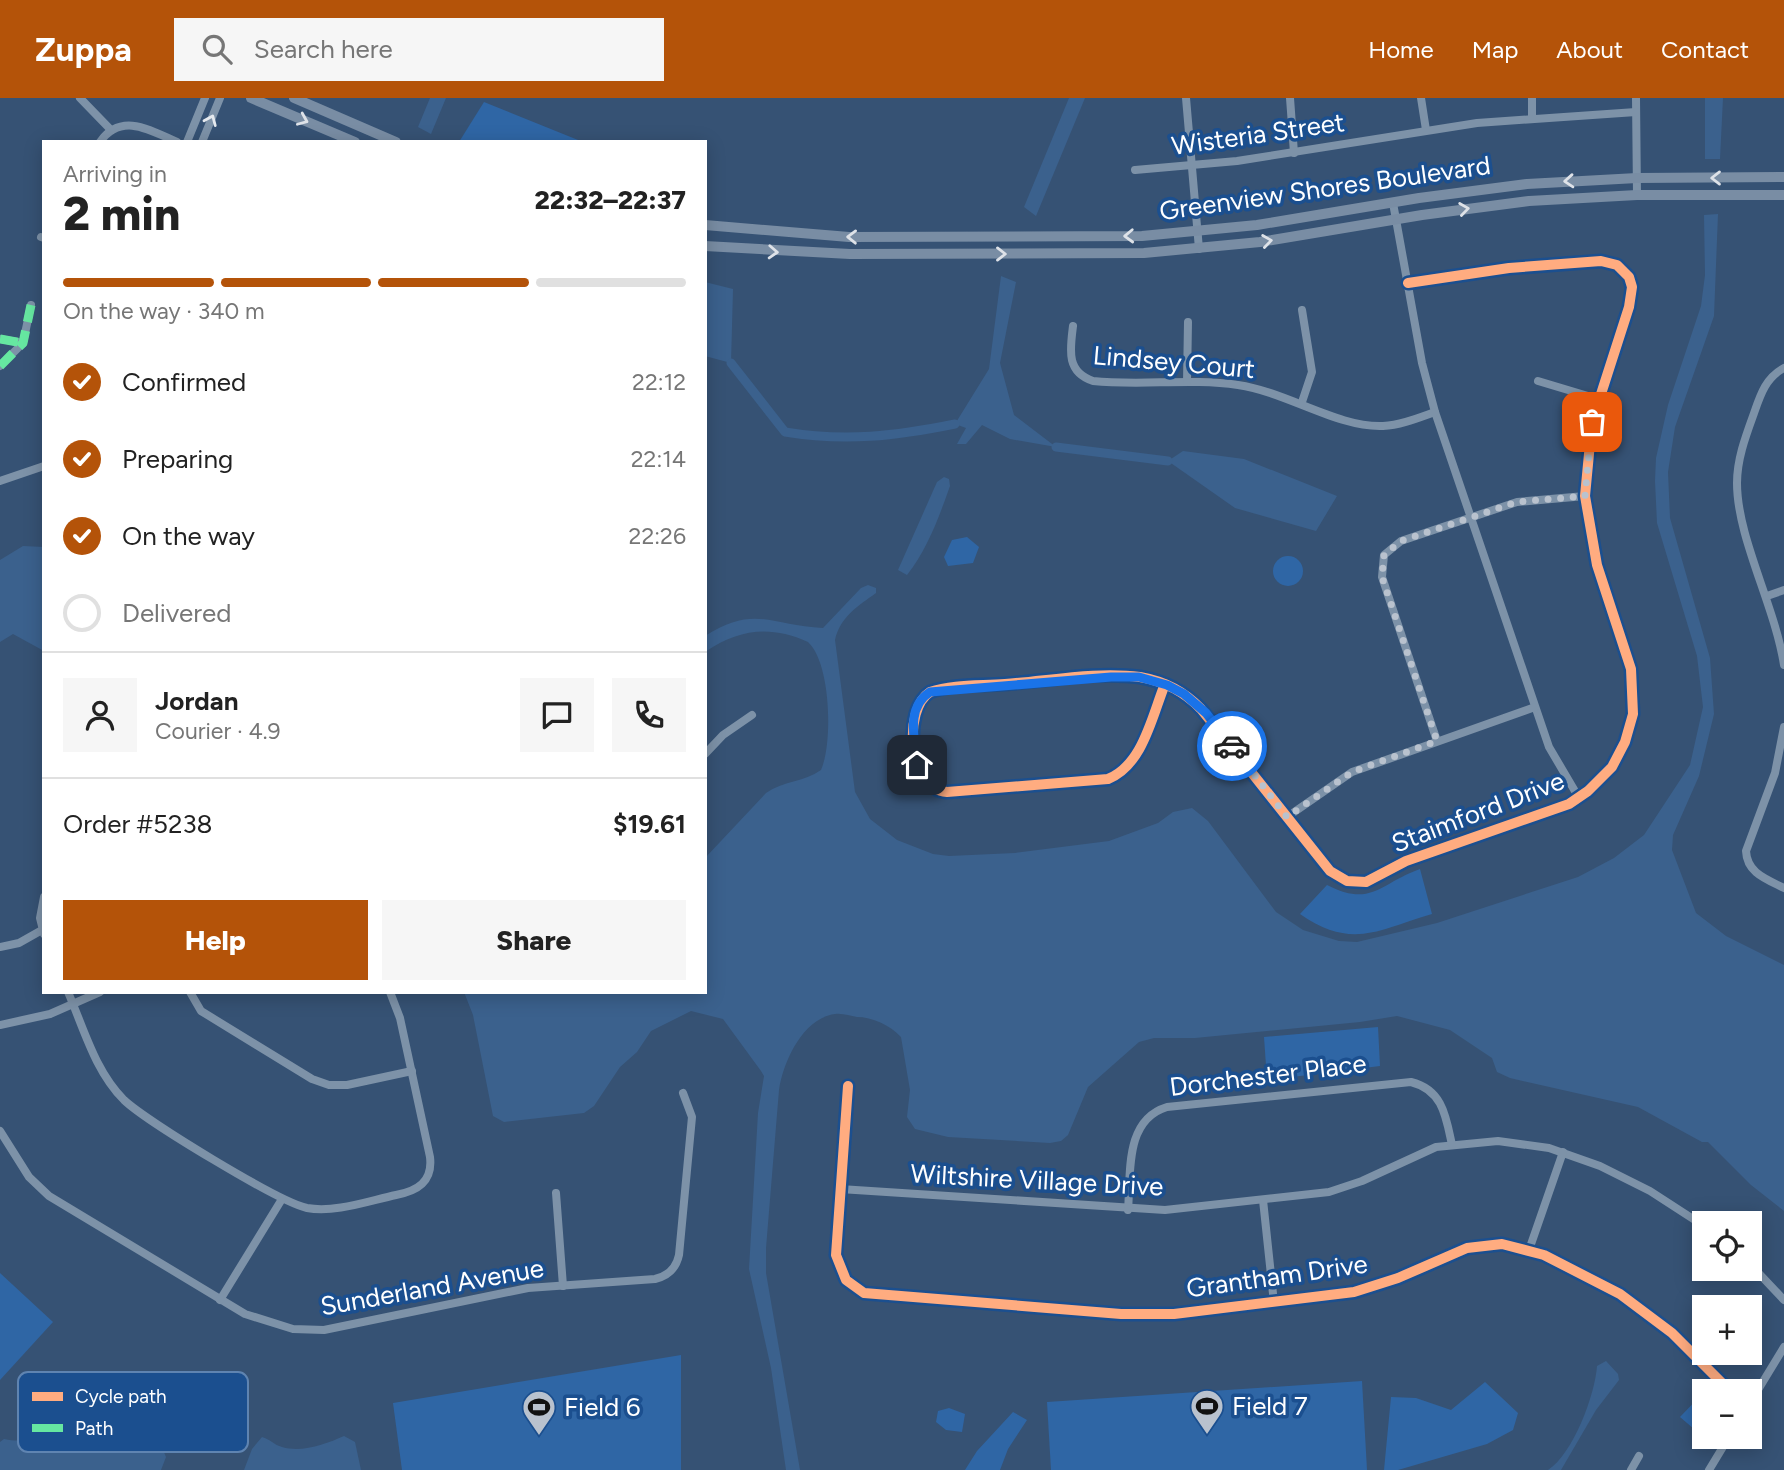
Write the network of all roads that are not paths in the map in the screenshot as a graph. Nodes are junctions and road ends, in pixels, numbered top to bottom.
1 (80, 98) edge
2 (205, 98) edge
3 (220, 98) edge
4 (251, 98) edge
5 (294, 98) edge
6 (1186, 98) edge
7 (1290, 98) edge
8 (1421, 98) edge
9 (1532, 98) edge
10 (1636, 98) edge
11 (1636, 112) junction
12 (1532, 117) junction
13 (111, 130) junction
14 (1426, 130) junction
15 (102, 140) edge
16 (172, 140) edge
17 (188, 140) edge
18 (203, 140) edge
19 (350, 140) edge
20 (391, 140) edge
21 (1294, 153) junction
22 (1191, 166) junction
23 (1135, 170) dead end
24 (1784, 177) edge
25 (1637, 178) junction
26 (1637, 195) junction
27 (1784, 195) edge
28 (1393, 202) junction
29 (1396, 219) junction
30 (707, 225) edge
31 (1197, 232) junction
32 (897, 237) junction
33 (707, 246) edge
34 (1199, 249) junction
35 (897, 254) junction
36 (1408, 283) junction
37 (31, 305) dead end
38 (1302, 310) dead end
39 (1188, 322) dead end
40 (1073, 326) dead end
41 (0, 339) edge
42 (23, 342) junction
43 (0, 366) edge
44 (1784, 368) edge
45 (1538, 381) dead end
46 (1187, 382) junction
47 (1598, 399) junction
48 (1302, 402) junction
49 (1435, 412) junction
50 (42, 467) edge
51 (1, 479) edge
52 (1585, 496) junction
53 (1471, 517) junction
54 (1784, 590) edge
55 (1767, 596) junction
56 (1784, 665) edge
57 (1165, 684) junction
58 (1535, 707) junction
59 (752, 715) dead end
60 (1784, 727) edge
61 (1437, 741) junction
62 (707, 752) edge
63 (1579, 798) junction
64 (1287, 817) junction
65 (1784, 888) edge
66 (42, 908) edge
67 (42, 927) edge
68 (42, 932) edge
69 (0, 947) edge
70 (69, 994) edge
71 (96, 994) edge
72 (191, 994) edge
73 (391, 994) edge
74 (74, 1005) junction
75 (0, 1025) edge
76 (412, 1071) junction
77 (848, 1086) dead end
78 (683, 1093) dead end
79 (0, 1131) edge
80 (1452, 1145) junction
81 (1563, 1152) junction
82 (840, 1189) junction
83 (556, 1193) dead end
84 (282, 1199) junction
85 (1263, 1200) junction
86 (1128, 1210) junction
87 (1692, 1219) edge
88 (1529, 1250) junction
89 (1762, 1277) edge
90 (563, 1286) junction
91 (220, 1300) junction
92 (1784, 1300) edge
93 (1274, 1303) junction
94 (1784, 1347) edge
95 (1719, 1379) edge
96 (1762, 1383) edge
97 (1722, 1449) edge
98 (1639, 1456) dead end
99 (1631, 1470) edge
100 (1709, 1470) edge

1 - 13 street
2 - 17 street
18 -> 3 street
4 -> 19 street
5 - 20 street
6 - 22 street
7 - 21 street
8 - 14 street
9 - 12 street
10 - 11 street
11 - 12 street, Wisteria Street
11 - 25 street
12 - 14 street, Wisteria Street
13 - 15 street
13 - 16 street
14 - 21 street, Wisteria Street
21 - 22 street, Wisteria Street
22 - 23 street, Wisteria Street
22 - 31 street
24 -> 25 street, Greenview Shores Boulevard
25 - 26 street
25 -> 28 street, Greenview Shores Boulevard
26 - 27 street, Greenview Shores Boulevard
29 -> 26 street, Greenview Shores Boulevard
28 - 29 street
28 - 31 street, Greenview Shores Boulevard
34 -> 29 street, Greenview Shores Boulevard
29 - 36 street
32 -> 30 street, Greenview Shores Boulevard
31 -> 32 street, Greenview Shores Boulevard
31 - 34 street
32 - 35 street
33 -> 35 street, Greenview Shores Boulevard
35 -> 34 street, Greenview Shores Boulevard
36 - 47 street, Staimford Drive
36 - 49 street
37 - 42 street
38 - 48 street
39 - 46 street
40 - 46 street, Lindsey Court
41 - 42 street
42 - 43 street
44 - 55 street
45 - 47 street
46 - 48 street, Lindsey Court
47 - 52 street, Staimford Drive
48 - 49 street, Lindsey Court
49 - 53 street
50 - 51 street
52 - 53 street
52 - 63 street, Staimford Drive
53 - 58 street
53 - 61 street
54 - 55 street
55 - 56 street
57 - 57 street
57 - 64 street, Staimford Drive
58 - 61 street
58 - 63 street
59 - 62 street
60 - 65 street
61 - 64 street
63 - 64 street, Staimford Drive
66 - 67 street
68 - 69 street
70 - 74 street
71 - 74 street
72 - 76 street
73 - 76 street
74 - 75 street
74 - 84 street
76 - 84 street
77 - 82 street
78 - 90 street, Sunderland Avenue
79 - 91 street, Sunderland Avenue
80 - 81 street, Wiltshire Village Drive
80 - 85 street, Wiltshire Village Drive
80 - 86 street, Dorchester Place
81 - 87 street, Wiltshire Village Drive
81 - 88 street
82 - 86 street, Wiltshire Village Drive
82 - 93 street, Grantham Drive
83 - 90 street
84 - 91 street
85 - 86 street, Wiltshire Village Drive
85 - 93 street
88 - 93 street, Grantham Drive
88 - 95 street, Grantham Drive
89 - 92 street
90 - 91 street, Sunderland Avenue
94 - 96 street
97 - 100 street
98 - 99 street

